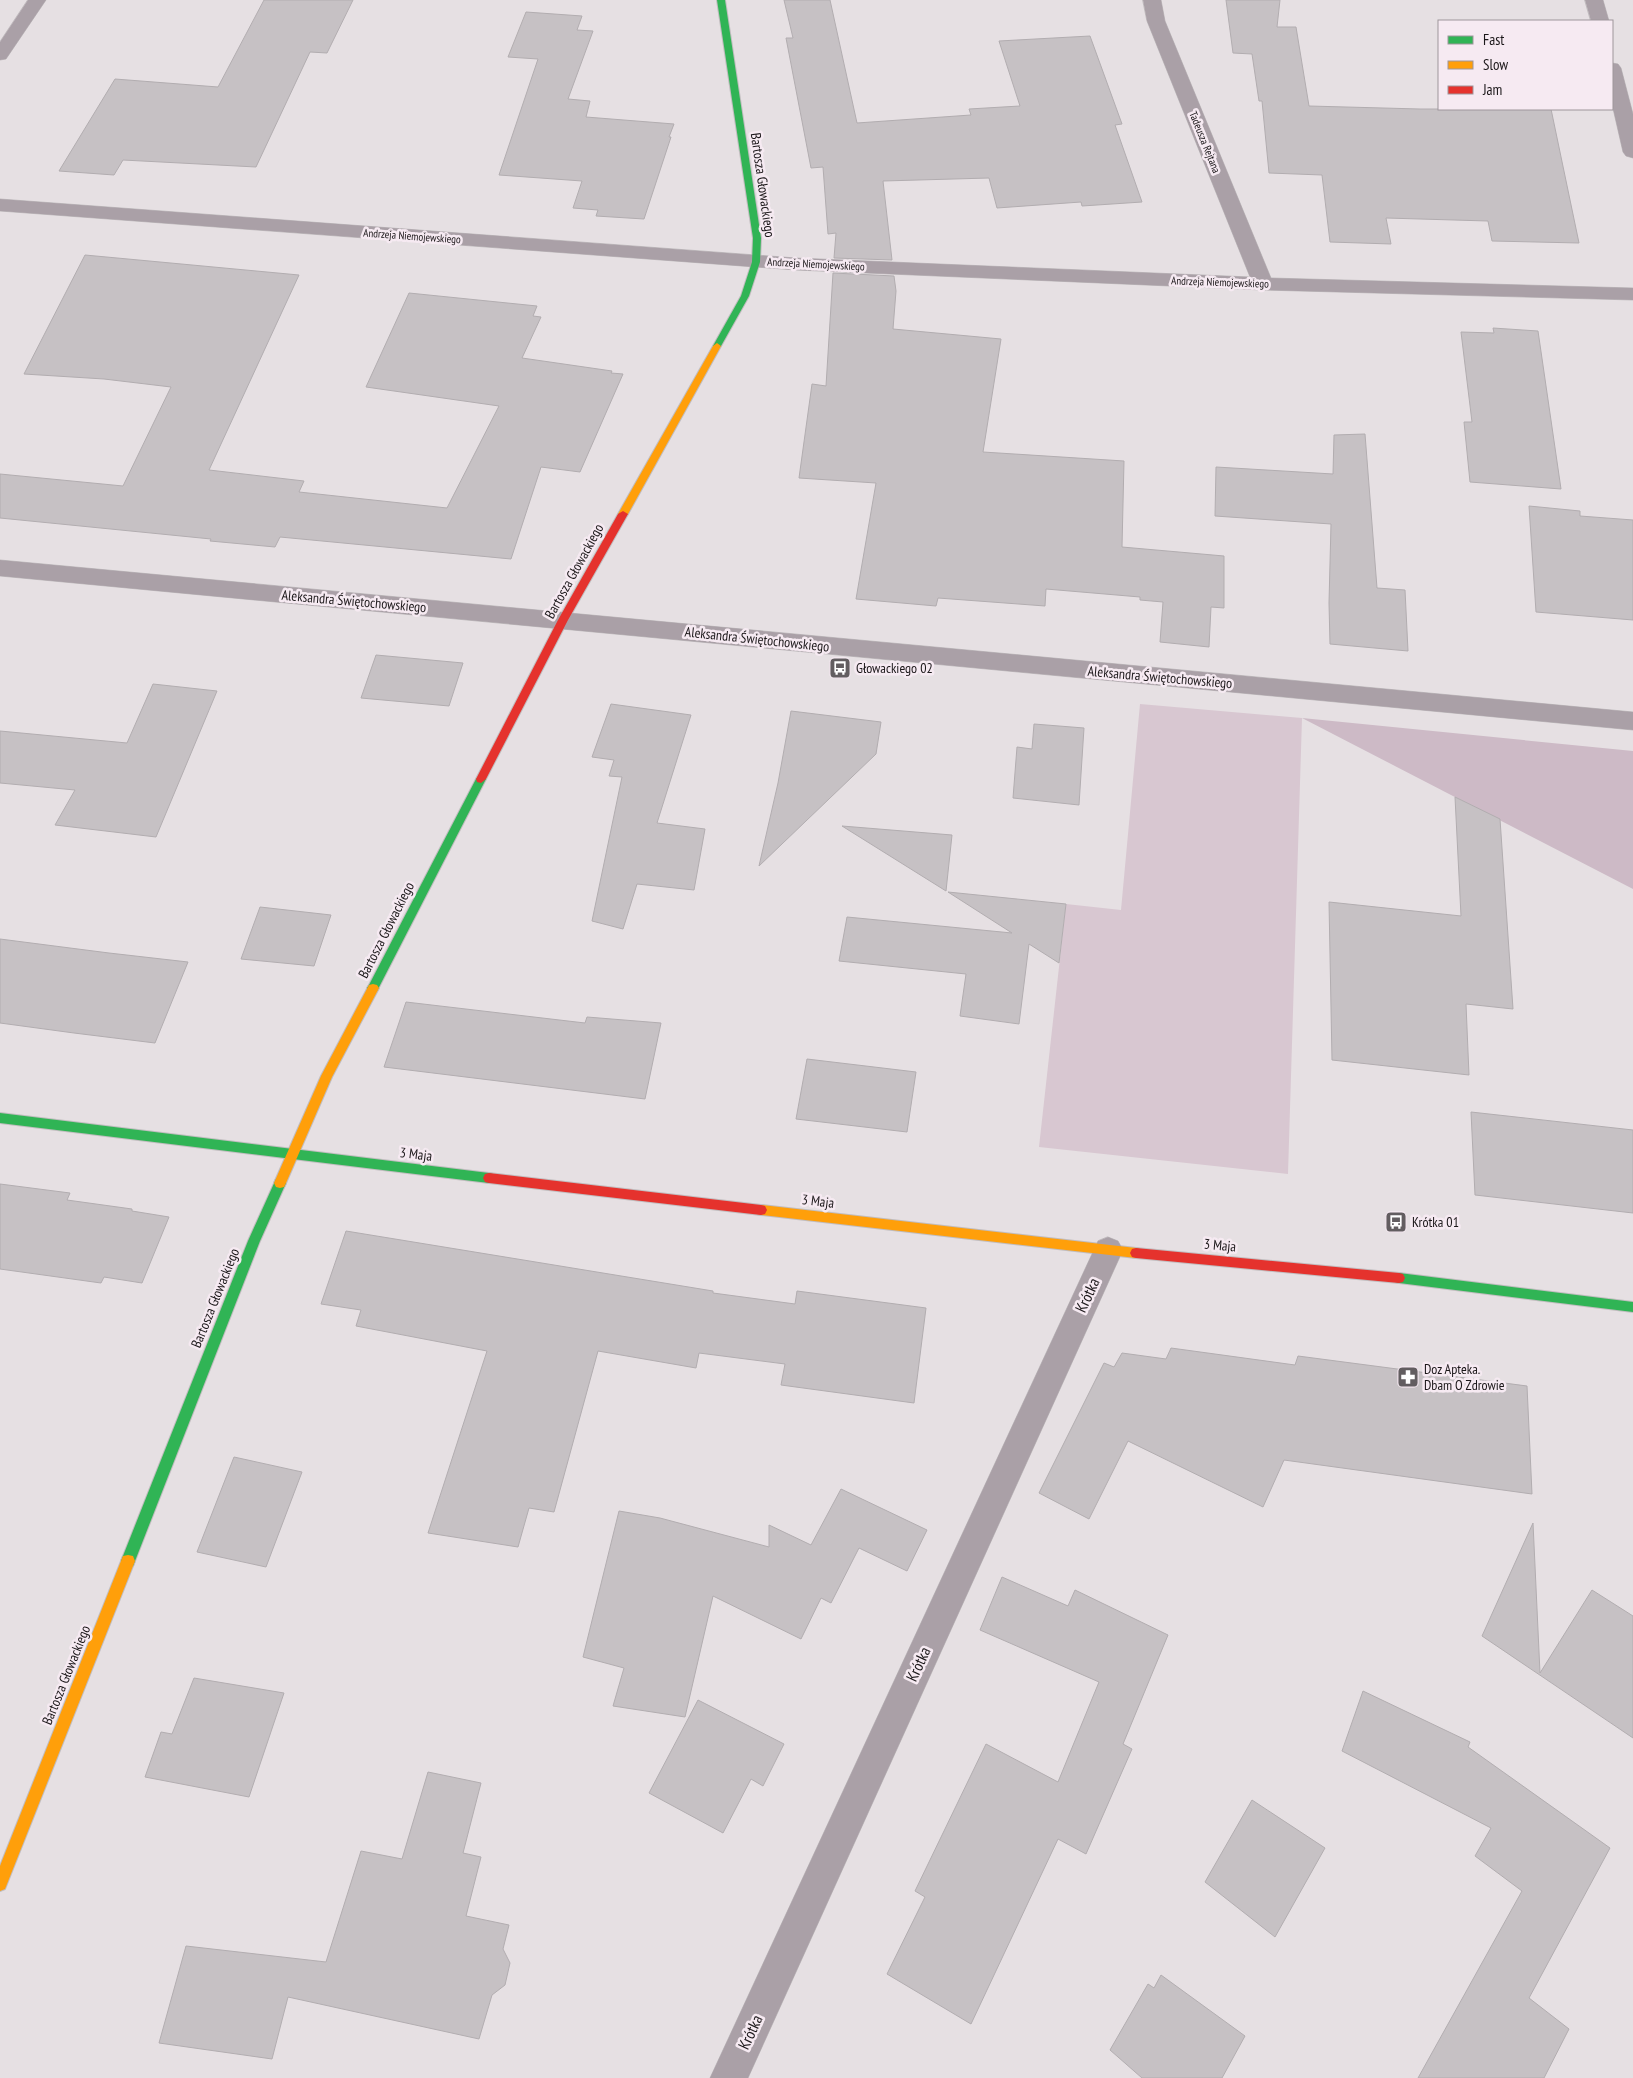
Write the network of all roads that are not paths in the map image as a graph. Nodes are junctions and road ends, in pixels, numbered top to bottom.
1 (37, 0) edge
2 (721, 0) edge
3 (1152, 0) edge
4 (1594, 0) edge
5 (1600, 20) edge
6 (0, 55) edge
7 (1613, 72) edge
8 (1633, 152) edge
9 (0, 205) edge
10 (756, 262) junction
11 (1263, 284) junction
12 (1633, 294) edge
13 (0, 568) edge
14 (563, 620) junction
15 (1633, 721) edge
16 (0, 1118) edge
17 (292, 1155) junction
18 (1108, 1250) junction
19 (1633, 1307) edge
20 (0, 1884) edge
21 (729, 2078) edge

1 - 6 street
2 - 10 street, Bartosza Głowackiego
3 - 11 street, Tadeusza Rejtana
4 - 5 street
7 - 8 street
9 - 10 street, Andrzeja Niemojewskiego
10 - 11 street, Andrzeja Niemojewskiego
10 - 14 street, Bartosza Głowackiego
11 - 12 street, Andrzeja Niemojewskiego
13 - 14 street, Aleksandra Świętochowskiego
14 - 15 street, Aleksandra Świętochowskiego
14 - 17 street, Bartosza Głowackiego
16 - 17 street, 3 Maja
17 - 18 street, 3 Maja
17 - 20 street, Bartosza Głowackiego
18 - 19 street, 3 Maja
18 - 21 street, Krótka

